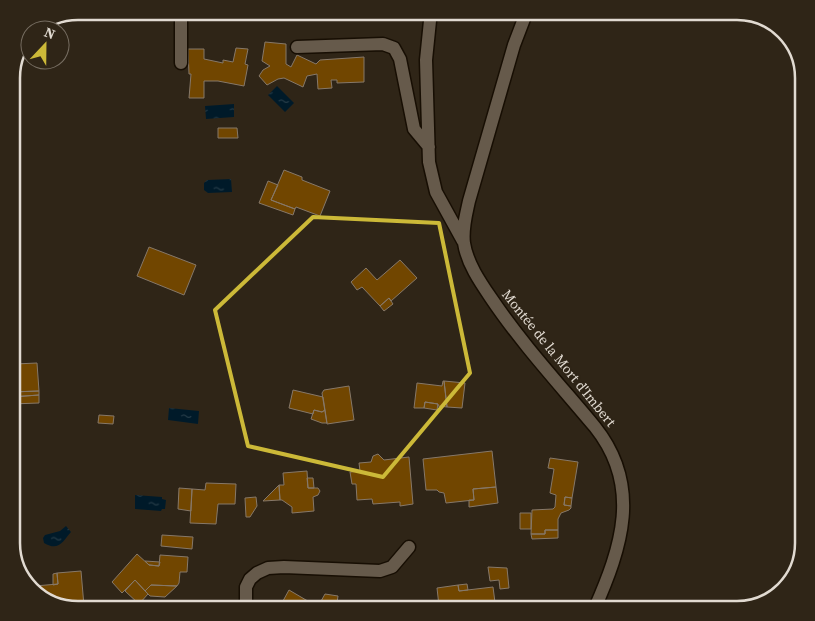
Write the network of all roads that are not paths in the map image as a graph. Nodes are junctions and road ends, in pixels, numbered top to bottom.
1 (181, 20) edge
2 (430, 20) edge
3 (524, 20) edge
4 (297, 47) dead end
5 (181, 63) dead end
6 (429, 147) junction
7 (464, 243) junction
8 (409, 547) dead end
9 (246, 601) edge
10 (598, 601) edge

1 - 5 street
2 - 6 street
3 - 7 street, Montée de la Mort d'Imbert
4 - 6 street
6 - 7 street
7 - 10 street, Montée de la Mort d'Imbert
8 - 9 street

